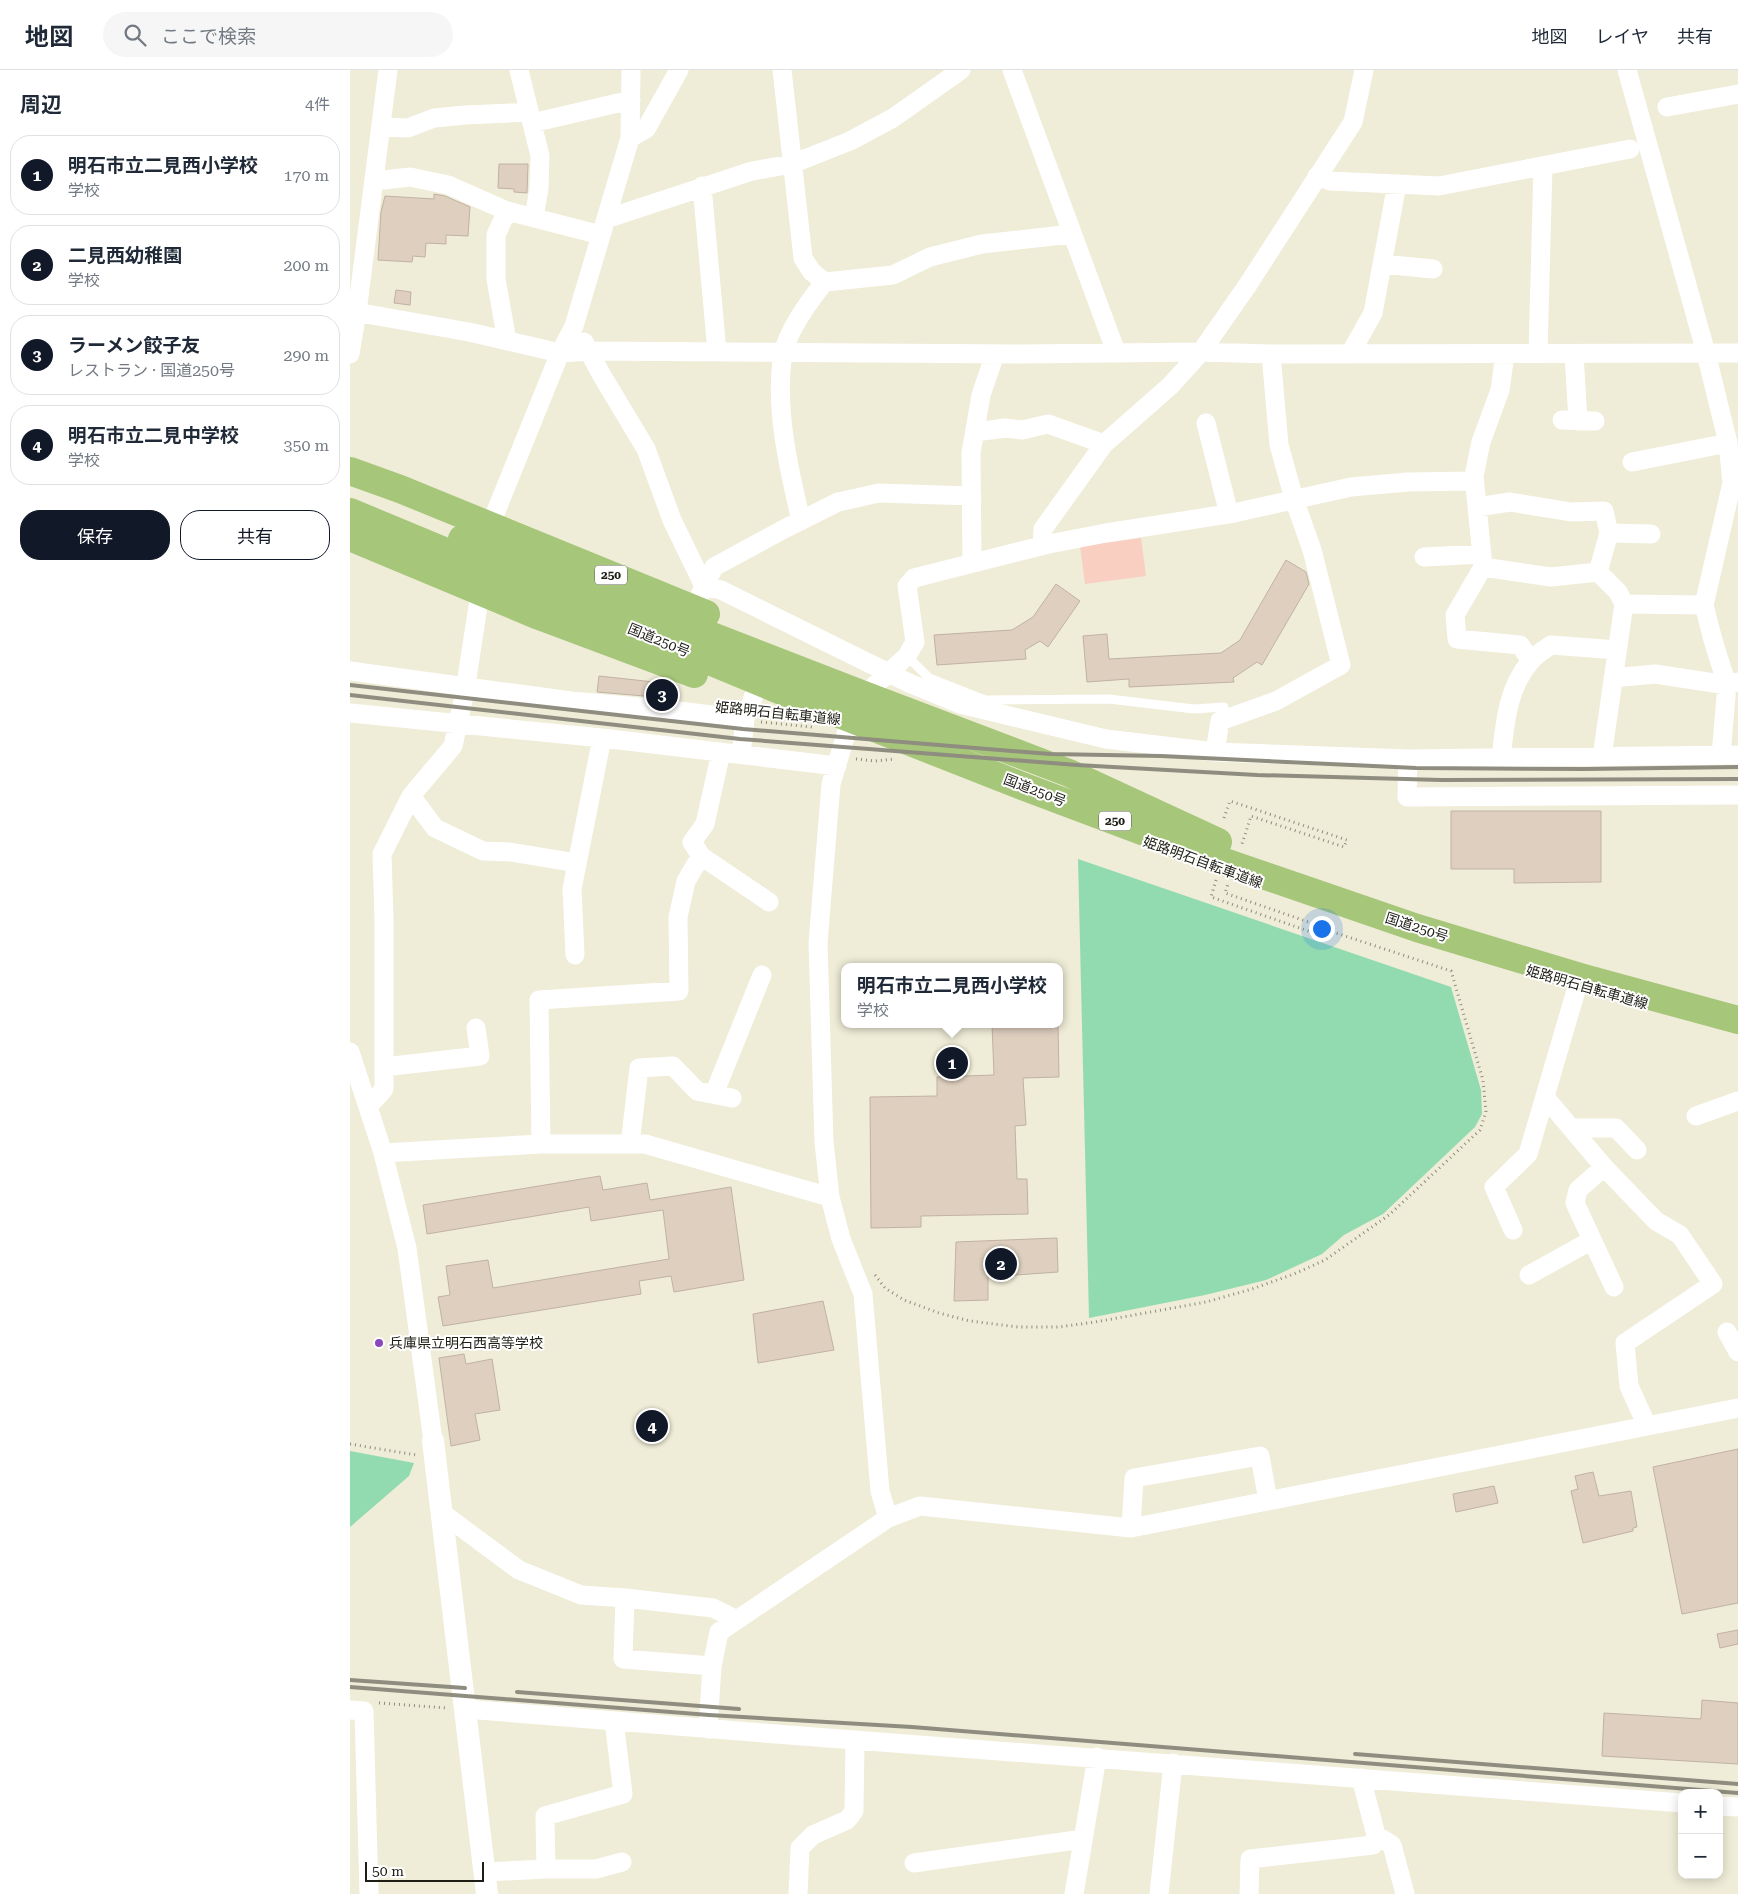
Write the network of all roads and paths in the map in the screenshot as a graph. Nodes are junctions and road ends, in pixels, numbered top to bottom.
1 (388, 70) edge
2 (519, 70) edge
3 (631, 70) edge
4 (679, 70) edge
5 (782, 70) edge
6 (961, 70) edge
7 (1012, 70) edge
8 (1364, 70) edge
9 (1627, 70) edge
10 (1738, 94) edge
11 (630, 100) junction
12 (1667, 106) dead end
13 (530, 117) junction
14 (380, 127) junction
15 (630, 138) junction
16 (1630, 149) dead end
17 (792, 164) junction
18 (1542, 166) junction
19 (1317, 176) junction
20 (374, 180) junction
21 (1396, 184) junction
22 (702, 186) junction
23 (507, 211) junction
24 (534, 218) junction
25 (604, 227) junction
26 (1072, 234) junction
27 (1382, 264) junction
28 (1433, 269) dead end
29 (825, 282) junction
30 (354, 312) edge
31 (574, 326) junction
32 (507, 341) junction
33 (590, 351) junction
34 (718, 352) junction
35 (783, 352) junction
36 (1116, 352) junction
37 (1201, 352) junction
38 (560, 353) junction
39 (1738, 353) edge
40 (350, 354) edge
41 (995, 354) junction
42 (1271, 354) junction
43 (1350, 354) junction
44 (1505, 354) junction
45 (1538, 354) junction
46 (1574, 354) junction
47 (1706, 354) junction
48 (1578, 421) dead end
49 (1206, 423) dead end
50 (975, 432) junction
51 (1728, 443) junction
52 (1104, 444) junction
53 (1632, 462) dead end
54 (350, 471) edge
55 (1474, 481) junction
56 (350, 494) edge
57 (972, 496) junction
58 (1294, 499) junction
59 (1477, 507) junction
60 (350, 512) edge
61 (1228, 514) junction
62 (801, 521) junction
63 (490, 526) junction
64 (1609, 533) junction
65 (1652, 534) dead end
66 (350, 537) edge
67 (1042, 546) junction
68 (1424, 557) dead end
69 (1482, 560) junction
70 (972, 563) junction
71 (512, 569) junction
72 (1598, 572) junction
73 (481, 591) junction
74 (699, 597) junction
75 (1624, 604) junction
76 (1704, 605) junction
77 (1617, 650) junction
78 (907, 656) junction
79 (1531, 661) junction
80 (350, 672) edge
81 (888, 673) junction
82 (1613, 678) junction
83 (1732, 683) edge
84 (465, 686) junction
85 (800, 699) junction
86 (1224, 707) dead end
87 (753, 712) junction
88 (350, 713) edge
89 (855, 715) junction
90 (458, 723) junction
91 (815, 727) dead end
92 (602, 738) junction
93 (721, 752) junction
94 (1216, 752) junction
95 (741, 754) junction
96 (1730, 755) edge
97 (1602, 757) junction
98 (1408, 758) junction
99 (1501, 758) junction
100 (898, 759) dead end
101 (837, 766) junction
102 (1738, 795) edge
103 (411, 796) junction
104 (701, 856) junction
105 (577, 863) junction
106 (1208, 876) dead end
107 (1234, 885) dead end
108 (768, 902) dead end
109 (1322, 917) dead end
110 (1330, 920) junction
111 (1339, 923) dead end
112 (575, 956) dead end
113 (762, 975) dead end
114 (1580, 977) junction
115 (1738, 1001) edge
116 (1738, 1020) edge
117 (476, 1028) dead end
118 (350, 1052) edge
119 (384, 1067) junction
120 (1545, 1096) junction
121 (1738, 1101) edge
122 (369, 1106) junction
123 (1696, 1116) dead end
124 (1571, 1128) junction
125 (541, 1144) junction
126 (630, 1144) junction
127 (1637, 1150) dead end
128 (383, 1154) junction
129 (1604, 1167) junction
130 (830, 1197) junction
131 (1513, 1230) dead end
132 (1592, 1240) junction
133 (874, 1274) dead end
134 (1529, 1275) dead end
135 (1614, 1287) dead end
136 (1726, 1332) dead end
137 (1738, 1352) edge
138 (1738, 1408) edge
139 (1647, 1426) junction
140 (350, 1444) edge
141 (434, 1448) junction
142 (1268, 1501) junction
143 (442, 1513) junction
144 (888, 1518) junction
145 (1131, 1528) junction
146 (625, 1598) junction
147 (737, 1620) junction
148 (712, 1666) junction
149 (466, 1709) junction
150 (357, 1710) edge
151 (614, 1721) junction
152 (708, 1729) junction
153 (855, 1740) junction
154 (1098, 1757) junction
155 (1173, 1763) junction
156 (1361, 1778) junction
157 (1678, 1803) edge
158 (1723, 1806) edge
159 (1738, 1807) edge
160 (1376, 1835) junction
161 (1083, 1839) junction
162 (622, 1862) dead end
163 (914, 1862) dead end
164 (546, 1869) junction
165 (486, 1883) edge
166 (370, 1894) edge
167 (798, 1894) edge
168 (1074, 1894) edge
169 (1159, 1894) edge
170 (1249, 1894) edge
171 (1405, 1894) edge

1 - 14 street
2 - 13 street
3 - 11 street
4 - 15 street
5 - 17 street
6 - 17 street
7 - 26 street
8 - 19 street
9 - 47 street
10 - 12 street
11 - 13 street
11 - 15 street
13 - 14 street
13 - 24 street
14 - 20 street
15 - 25 street
16 - 18 street
17 - 22 street
17 - 29 street
18 - 21 street
18 - 45 street
19 - 21 street
19 - 37 street
20 - 23 street
20 - 30 street
21 - 27 street
22 - 25 street
22 - 34 street
23 - 24 street
23 - 32 street
24 - 25 street
25 - 31 street
26 - 29 street
26 - 36 street
27 - 28 street
27 - 43 street
29 - 35 street
30 - 32 street
30 - 40 street
31 - 33 street
31 - 38 street
32 - 38 street
33 - 34 street
33 - 38 street
33 - 74 street
34 - 35 street
35 - 41 street
35 - 62 street
36 - 37 street
36 - 41 street
37 - 42 street
37 - 52 street
38 - 63 street
39 - 47 street
41 - 50 street
42 - 43 street
42 - 58 street
43 - 44 street
44 - 45 street
44 - 55 street
45 - 46 street
46 - 47 street
46 - 48 street
47 - 51 street
49 - 61 street
50 - 52 street
50 - 57 street
51 - 53 street
51 - 76 street
52 - 67 street
54 - 63 highway, 250
55 - 58 street
55 - 59 street
56 - 71 highway, 国道250号 / 250
57 - 62 street
57 - 70 street
58 - 61 street
58 - 94 street
59 - 64 street
59 - 69 street
60 - 71 highway, 国道250号 / 250
61 - 67 street
62 - 74 street
63 - 73 street
63 - 74 highway, 250
64 - 65 street
64 - 72 street
66 - 73 highway, 250
67 - 70 street
68 - 69 street
69 - 72 street
69 - 79 street
70 - 78 street
71 - 85 highway, 国道250号 / 250
71 - 89 highway, 国道250号 / 250
72 - 75 street
73 - 84 street
73 - 87 highway, 250
74 - 81 street
74 - 89 highway, 250
75 - 76 street
75 - 77 street
76 - 83 street
77 - 79 street
77 - 82 street
78 - 81 street
78 - 86 lane
79 - 99 street
80 - 84 street
81 - 89 street
81 - 94 street
82 - 83 street
82 - 97 street
83 - 96 street
84 - 87 street
84 - 90 street
85 - 87 highway, 250
85 - 89 highway, 国道250号 / 250
87 - 91 path, 姫路明石自転車道線
87 - 95 street
88 - 90 street
89 - 100 path, 姫路明石自転車道線
89 - 101 street
89 - 114 highway, 国道250号 / 250
89 - 115 highway, 国道250号 / 250
90 - 92 street
90 - 103 street
92 - 93 street
92 - 105 street
93 - 95 street
93 - 104 street
94 - 98 street
95 - 101 street
96 - 97 street
97 - 99 street
98 - 99 street
98 - 102 street
101 - 130 street
103 - 105 street
103 - 119 street
104 - 108 street
104 - 125 street
105 - 112 street
106 - 107 path, 姫路明石自転車道線
109 - 110 path
110 - 111 path
110 - 133 path
113 - 126 street
114 - 116 highway, 国道250号 / 250
114 - 120 street
117 - 119 street
118 - 122 street
119 - 122 street
120 - 124 street
120 - 131 street
121 - 123 street
122 - 128 street
124 - 127 street
124 - 129 street
125 - 126 street
125 - 128 street
126 - 130 street
128 - 141 street
129 - 132 street
129 - 139 street
130 - 144 street
132 - 134 street
132 - 135 street
136 - 137 street
138 - 139 street
139 - 142 street
140 - 141 path
141 - 143 street
142 - 145 street
142 - 145 street
143 - 146 street
143 - 149 street
144 - 145 street
144 - 147 street
146 - 147 street
146 - 148 street
147 - 148 street
148 - 152 street
149 - 150 path
149 - 151 street
149 - 165 street
150 - 166 street
151 - 152 street
151 - 164 street
152 - 153 street
153 - 154 street
153 - 167 street
154 - 155 street
154 - 161 street
155 - 156 street
155 - 169 street
156 - 157 street
156 - 160 street
158 - 159 street
160 - 170 street
160 - 171 street
161 - 163 street
161 - 168 street
162 - 164 street
164 - 165 street

